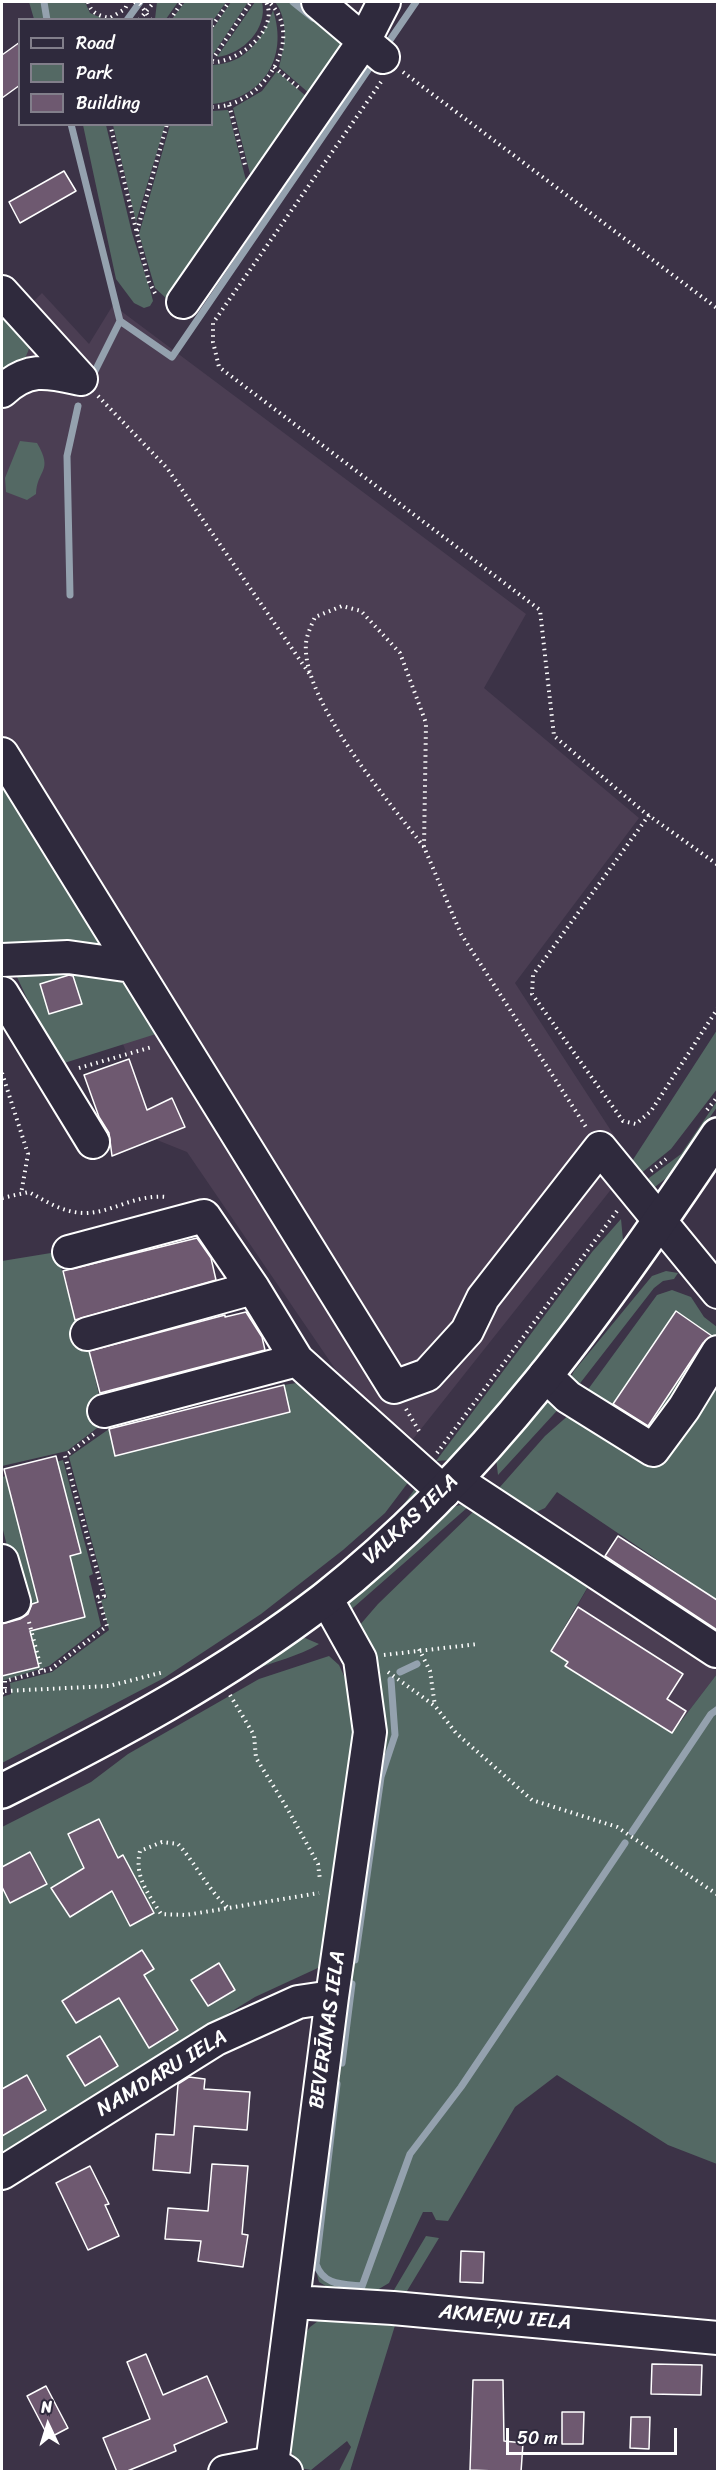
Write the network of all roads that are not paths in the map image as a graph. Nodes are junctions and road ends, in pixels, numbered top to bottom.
1 (318, 2) edge
2 (384, 2) edge
3 (380, 54) junction
4 (2, 292) edge
5 (183, 302) road end
6 (2, 390) edge
7 (2, 754) edge
8 (2, 960) edge
9 (132, 966) junction
10 (2, 993) edge
11 (717, 1135) edge
12 (93, 1142) dead end
13 (661, 1220) junction
14 (69, 1252) dead end
15 (253, 1288) junction
16 (717, 1292) edge
17 (87, 1334) dead end
18 (717, 1352) edge
19 (297, 1360) junction
20 (545, 1375) junction
21 (104, 1411) road end
22 (450, 1486) junction
23 (2, 1561) edge
24 (326, 1598) junction
25 (8, 1604) edge
26 (716, 1651) edge
27 (2, 1791) edge
28 (332, 1997) junction
29 (2, 2173) edge
30 (293, 2302) junction
31 (717, 2338) edge
32 (276, 2469) edge
33 (225, 2472) edge

1 - 3 street
2 - 3 street
3 - 5 street
4 - 6 street
7 - 9 street
8 - 9 street
9 - 13 street
10 - 12 street
11 - 13 main road, VALKAS IELA
13 - 16 street
13 - 20 main road, VALKAS IELA
14 - 15 street
15 - 17 street
15 - 19 street
18 - 20 street
19 - 21 street
19 - 22 street
20 - 22 main road, VALKAS IELA
22 - 24 main road, VALKAS IELA
22 - 26 street
23 - 25 street
24 - 27 main road, VALKAS IELA
24 - 28 street, BEVERĪNAS IELA
28 - 29 street, NAMDARU IELA
28 - 30 street, BEVERĪNAS IELA
30 - 31 street, AKMEŅU IELA
30 - 32 street, BEVERĪNAS IELA
32 - 33 street

